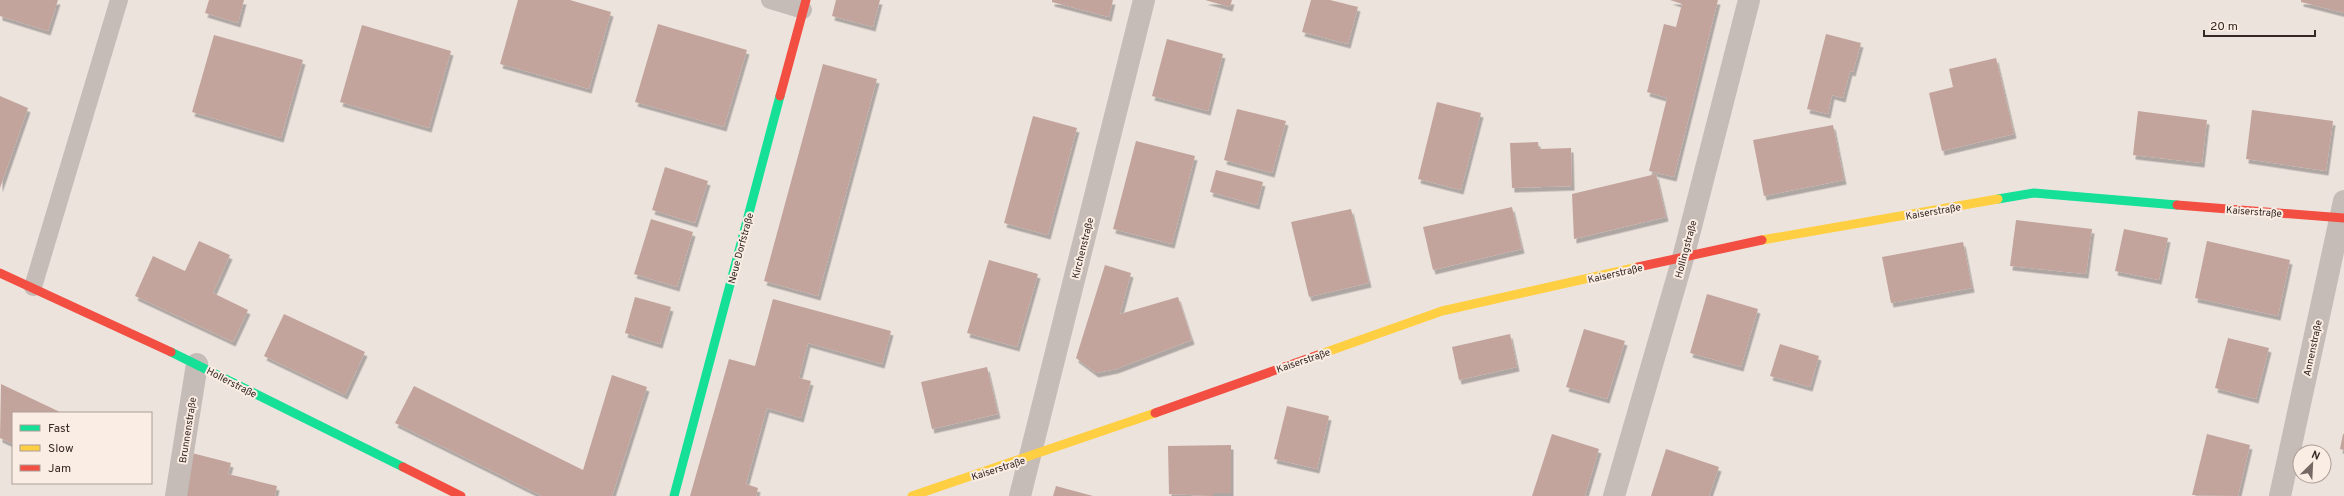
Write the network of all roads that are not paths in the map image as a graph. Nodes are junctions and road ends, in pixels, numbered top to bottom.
1 (119, 0) edge
2 (770, 0) edge
3 (1144, 0) edge
4 (1749, 0) edge
5 (805, 5) edge
6 (2343, 212) edge
7 (1683, 258) junction
8 (0, 273) edge
9 (33, 287) junction
10 (197, 364) junction
11 (1030, 457) junction
12 (176, 496) edge
13 (461, 496) edge
14 (674, 496) edge
15 (912, 496) edge
16 (1020, 496) edge
17 (1614, 496) edge
18 (2280, 496) edge

1 - 9 lane
2 - 5 lane
3 - 11 street, Kirchenstraße
4 - 7 street, Hollingstraße
5 - 14 street, Neue Dorfstraße
6 - 7 street, Kaiserstraße
6 - 18 street, Annenstraße
7 - 11 street, Kaiserstraße
7 - 17 street, Hollingstraße
8 - 9 street, Hollerstraße
9 - 10 street, Hollerstraße
10 - 12 street, Brunnenstraße
10 - 13 street, Hollerstraße
11 - 15 street, Kaiserstraße
11 - 16 street, Kirchenstraße

